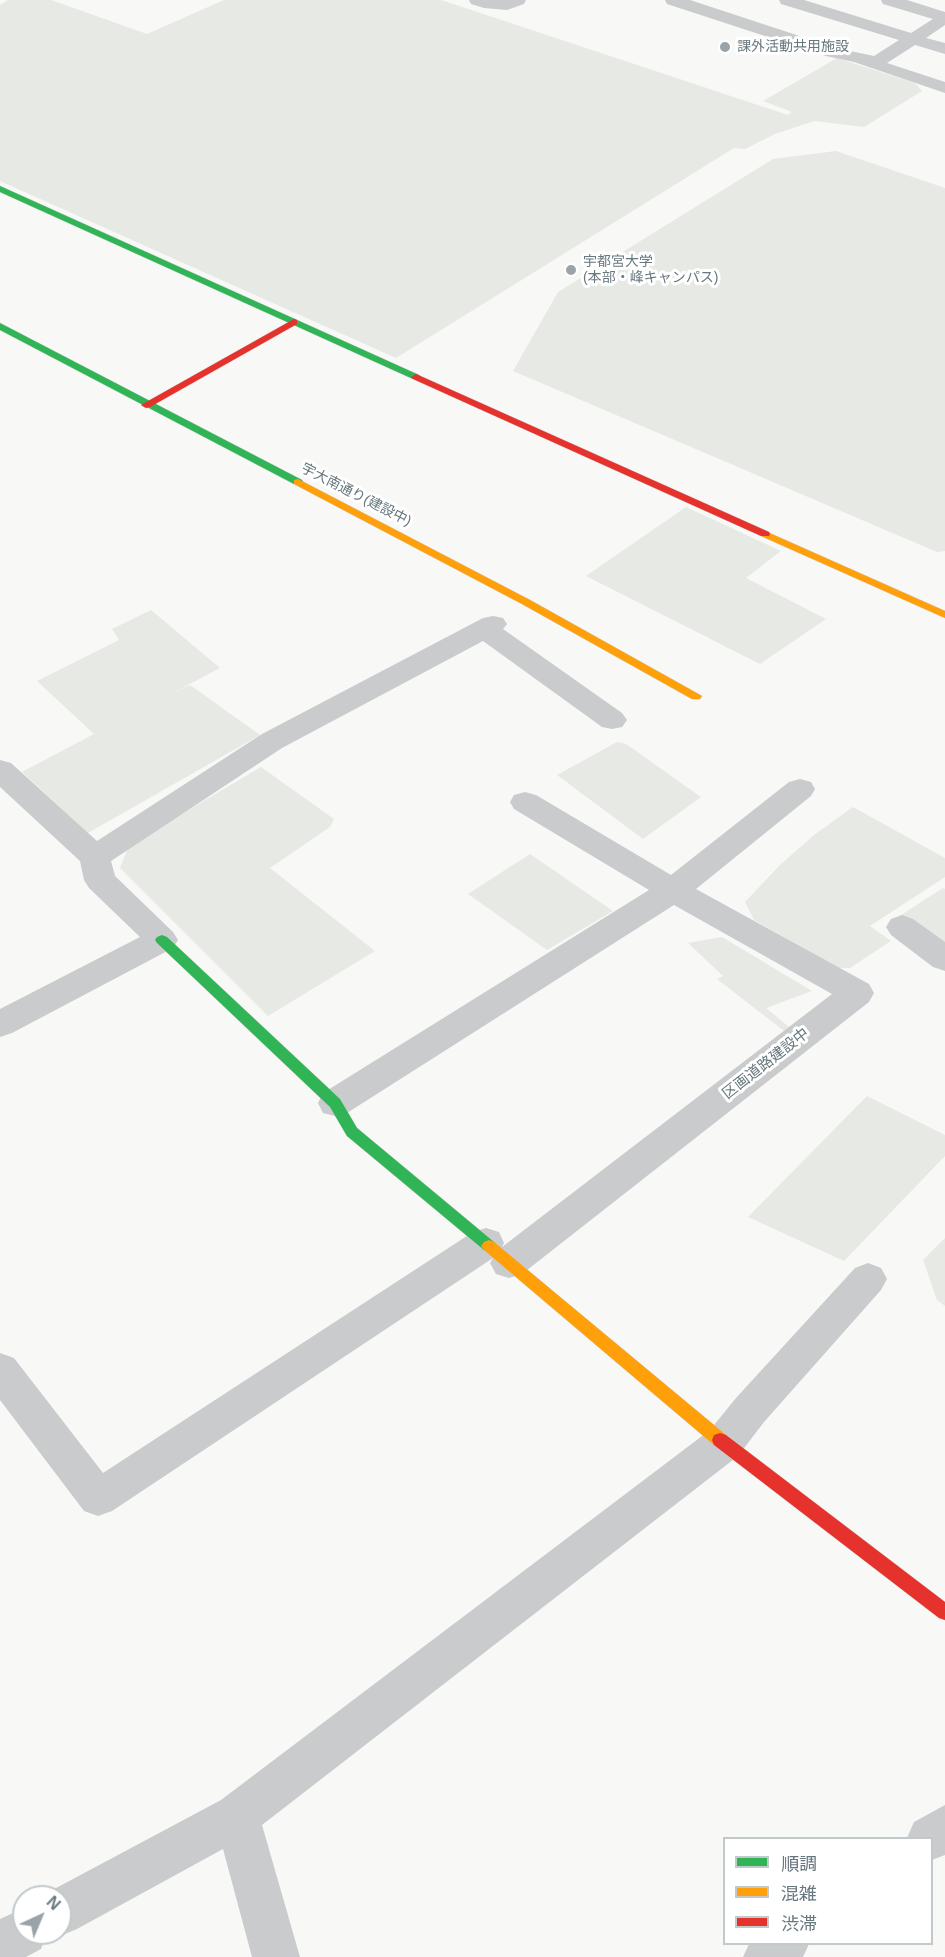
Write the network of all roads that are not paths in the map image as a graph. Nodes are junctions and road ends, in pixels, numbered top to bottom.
1 (477, 0) edge
2 (518, 0) edge
3 (673, 0) edge
4 (787, 0) edge
5 (889, 0) edge
6 (945, 18) edge
7 (912, 39) junction
8 (945, 49) edge
9 (858, 59) junction
10 (945, 88) edge
11 (0, 189) edge
12 (294, 322) junction
13 (0, 326) edge
14 (146, 405) junction
15 (945, 615) edge
16 (696, 696) dead end
17 (612, 720) dead end
18 (0, 770) edge
19 (800, 789) dead end
20 (525, 802) dead end
21 (95, 857) junction
22 (673, 890) junction
23 (902, 927) dead end
24 (162, 940) junction
25 (945, 959) edge
26 (0, 1024) edge
27 (335, 1103) junction
28 (497, 1253) junction
29 (868, 1280) dead end
30 (0, 1370) edge
31 (724, 1443) junction
32 (945, 1612) edge
33 (237, 1815) junction
34 (945, 1828) edge
35 (933, 1837) edge
36 (72, 1905) edge
37 (784, 1945) edge
38 (276, 1957) edge
39 (767, 1957) edge

1 - 2 lane
3 - 9 lane
4 - 7 lane
5 - 6 lane
6 - 7 lane
7 - 8 lane
7 - 9 lane
9 - 10 lane
11 - 12 street
12 - 14 street
12 - 15 street
13 - 14 street, 宇大南通り(建設中)
14 - 16 street, 宇大南通り(建設中)
17 - 21 street
18 - 21 street
19 - 22 street
20 - 22 street, 区画道路建設中
21 - 24 street
22 - 27 street
22 - 28 street, 区画道路建設中
23 - 25 street
24 - 26 street
24 - 27 street
27 - 28 street
28 - 30 street
28 - 31 street
29 - 31 street
31 - 32 street
31 - 33 street
33 - 36 street
33 - 38 street
34 - 35 street
37 - 39 street

